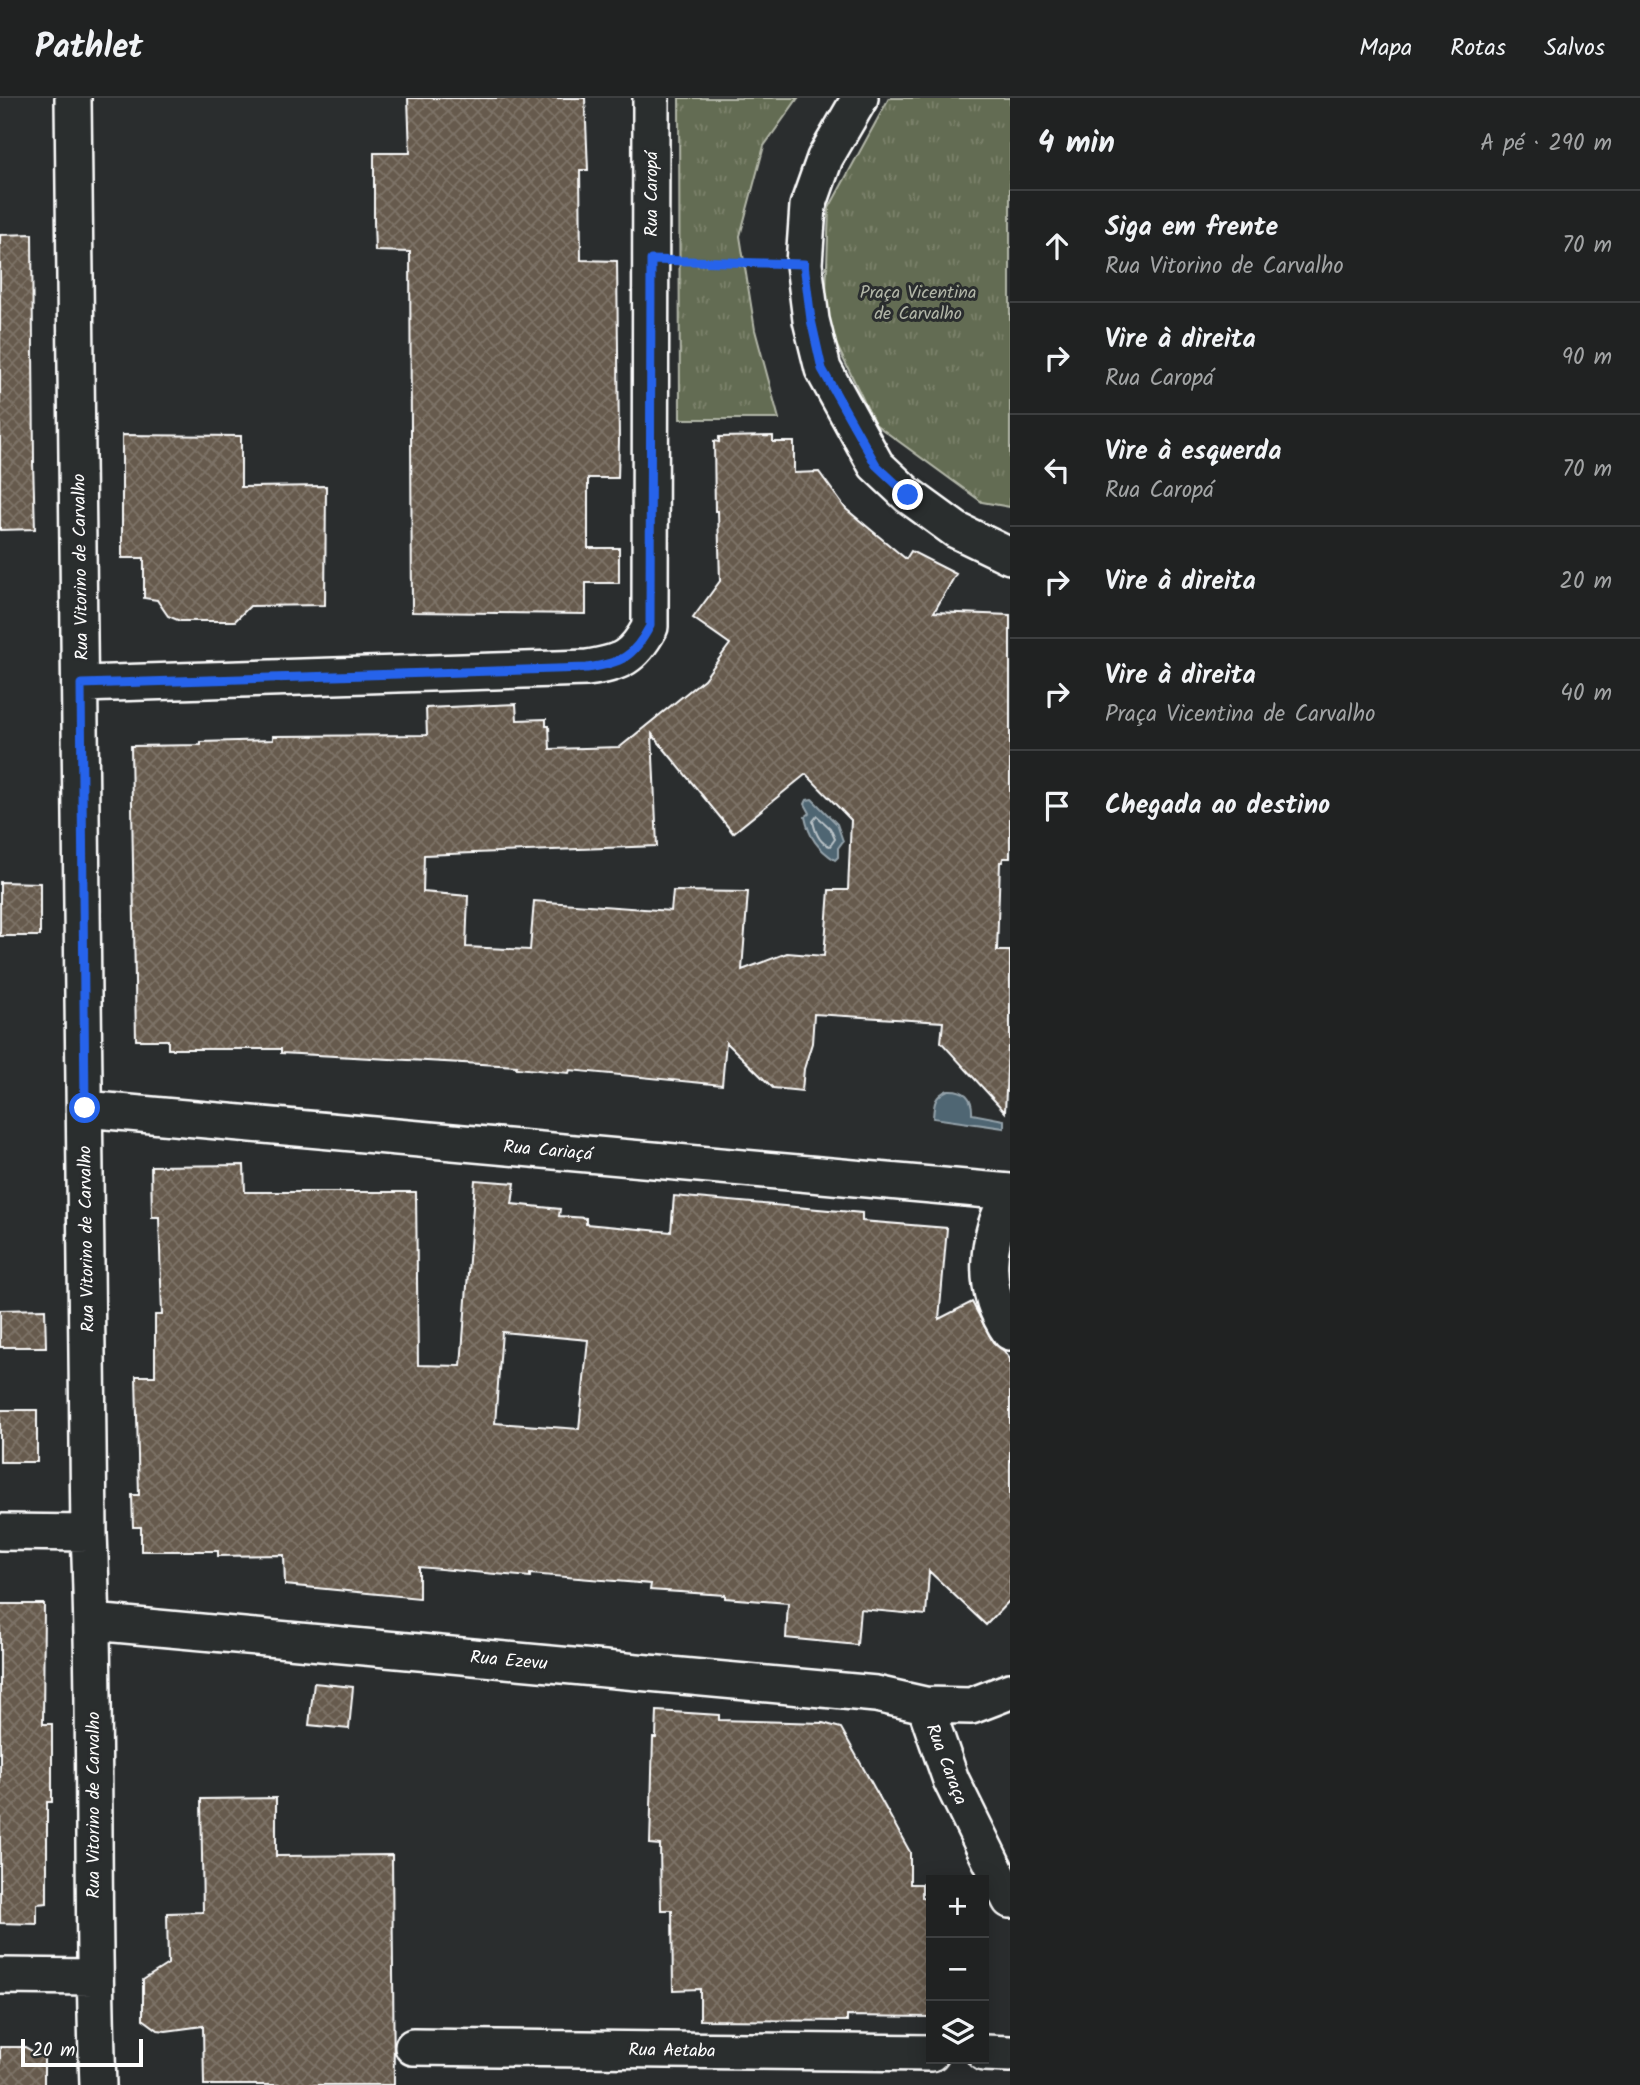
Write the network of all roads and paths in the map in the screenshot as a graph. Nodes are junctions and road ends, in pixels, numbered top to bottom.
1 (74, 98) edge
2 (651, 98) edge
3 (860, 98) edge
4 (651, 260) junction
5 (804, 264) junction
6 (1010, 556) edge
7 (81, 684) junction
8 (85, 1108) junction
9 (1010, 1193) edge
10 (1010, 1332) edge
11 (0, 1532) edge
12 (89, 1533) junction
13 (93, 1622) junction
14 (1010, 1692) edge
15 (925, 1705) junction
16 (1010, 1900) edge
17 (0, 1976) edge
18 (94, 1977) junction
19 (413, 2047) dead end
20 (926, 2053) edge
21 (989, 2053) edge
22 (1010, 2054) edge
23 (98, 2085) edge

1 - 7 street, Rua Vitorino de Carvalho
2 - 4 street, Rua Caropá
3 - 5 street
4 - 5 path
4 - 7 street, Rua Caropá
5 - 6 street
7 - 8 street, Rua Vitorino de Carvalho
8 - 9 street, Rua Cariaçá
8 - 12 street, Rua Vitorino de Carvalho
9 - 10 street
11 - 12 street
12 - 13 street, Rua Vitorino de Carvalho
13 - 15 street, Rua Ezevu
13 - 18 street, Rua Vitorino de Carvalho
14 - 15 street, Rua Caraça
15 - 16 street, Rua Caraça
17 - 18 street
18 - 23 street, Rua Vitorino de Carvalho
19 - 20 street, Rua Aetaba
21 - 22 street

